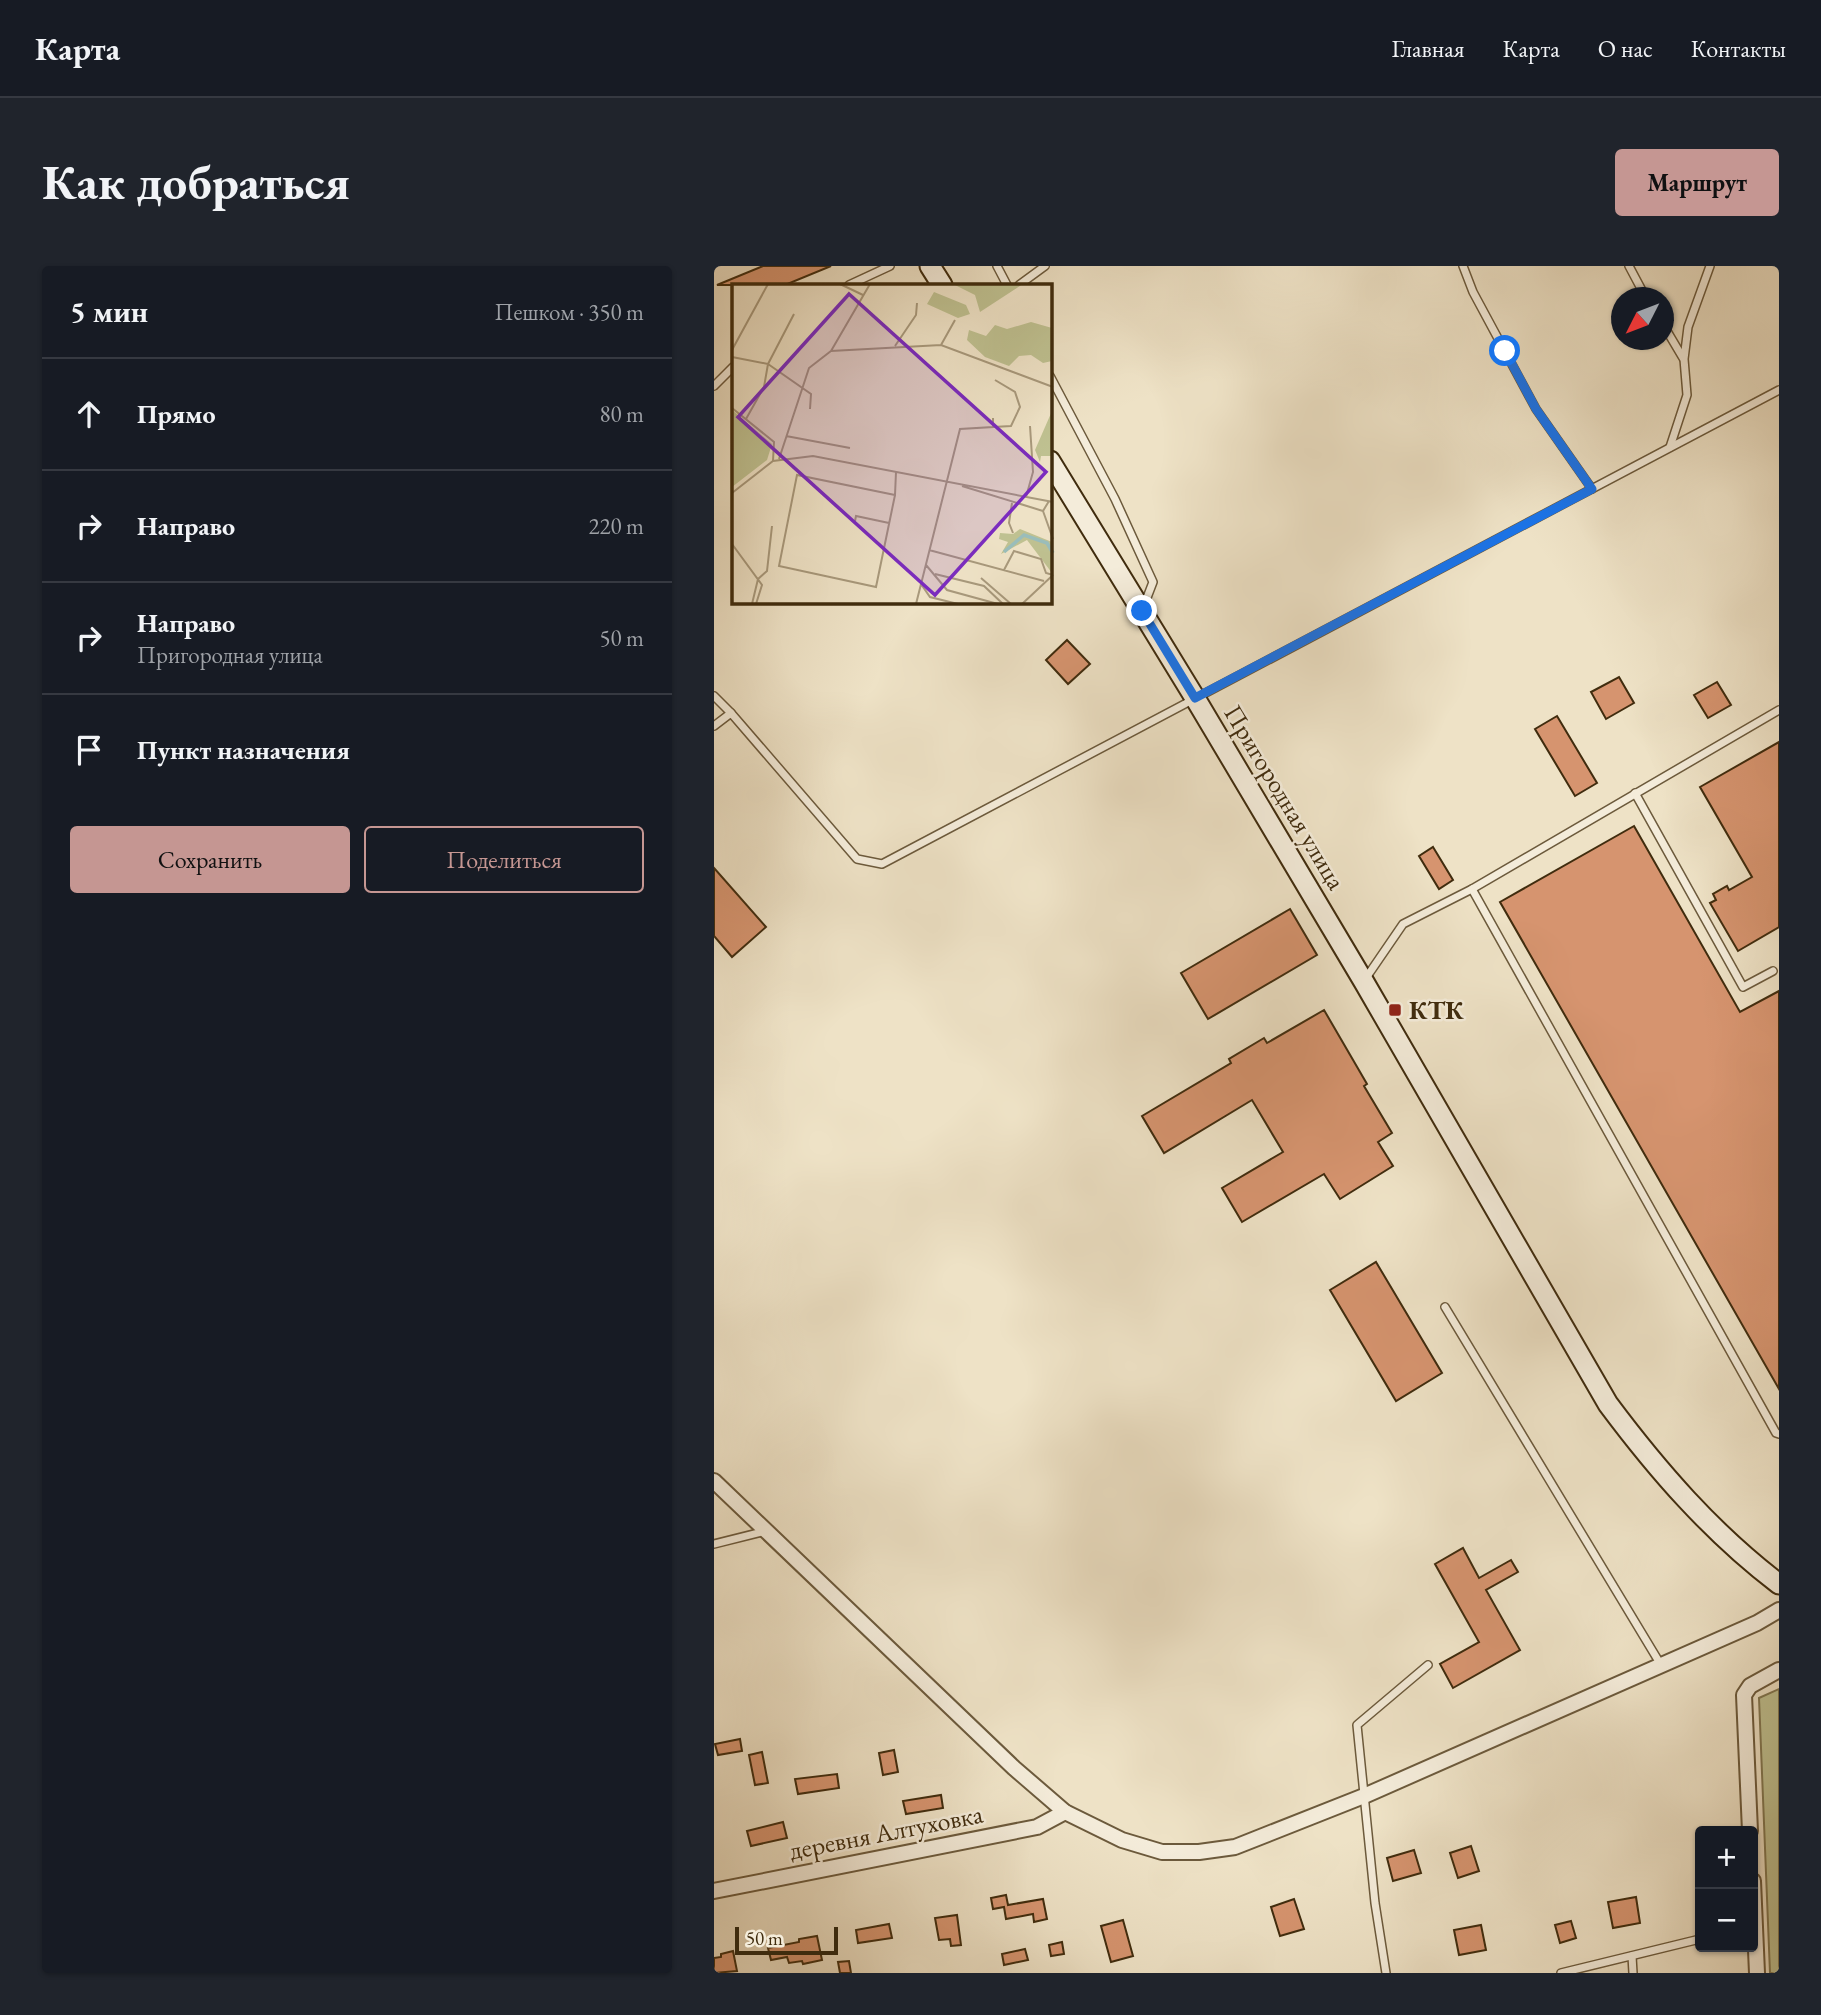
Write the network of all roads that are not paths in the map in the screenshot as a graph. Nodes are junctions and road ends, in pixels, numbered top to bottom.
1 (890, 266) edge
2 (930, 266) edge
3 (997, 266) edge
4 (1045, 266) edge
5 (1463, 266) edge
6 (1629, 266) edge
7 (1710, 266) edge
8 (851, 284) edge
9 (941, 284) edge
10 (1006, 284) edge
11 (1020, 284) edge
12 (1640, 287) edge
13 (1674, 342) edge
14 (1684, 359) junction
15 (732, 368) edge
16 (1052, 380) edge
17 (714, 386) edge
18 (1779, 390) edge
19 (1670, 448) junction
20 (1052, 464) edge
21 (1592, 489) junction
22 (1142, 611) junction
23 (714, 696) edge
24 (1195, 698) junction
25 (1779, 709) edge
26 (730, 713) junction
27 (714, 726) edge
28 (1635, 793) junction
29 (1472, 889) junction
30 (1773, 971) dead end
31 (1364, 982) junction
32 (1445, 1307) dead end
33 (1779, 1434) edge
34 (714, 1481) edge
35 (767, 1531) junction
36 (714, 1544) edge
37 (1779, 1584) edge
38 (1779, 1610) edge
39 (1428, 1665) dead end
40 (1661, 1665) junction
41 (1779, 1670) edge
42 (1364, 1796) junction
43 (1065, 1812) junction
44 (1750, 1826) edge
45 (714, 1891) edge
46 (1695, 1940) edge
47 (1756, 1952) edge
48 (1632, 1956) junction
49 (1385, 1973) edge
50 (1561, 1973) edge
51 (1633, 1973) edge
52 (1757, 1973) edge

1 - 8 lane
2 - 9 street
3 - 10 lane
4 - 11 lane
5 - 21 lane
6 - 12 lane
7 - 14 lane
13 - 14 lane
14 - 19 lane
15 - 17 lane
16 - 22 lane
18 - 19 lane
19 - 21 lane
20 - 22 street, Пригородная улица
21 - 24 lane
22 - 24 street, Пригородная улица
23 - 26 lane
24 - 26 lane
24 - 31 street, Пригородная улица
25 - 28 lane
26 - 27 lane
28 - 29 lane
28 - 30 lane
29 - 31 lane
29 - 33 lane
31 - 37 street, Пригородная улица
32 - 40 lane
34 - 35 street
35 - 36 lane
35 - 43 street
38 - 40 street
39 - 42 lane
40 - 42 street
41 - 44 street
42 - 43 street
42 - 49 lane
43 - 45 street, деревня Алтуховка
46 - 48 lane
47 - 52 street
48 - 50 lane
48 - 51 lane

